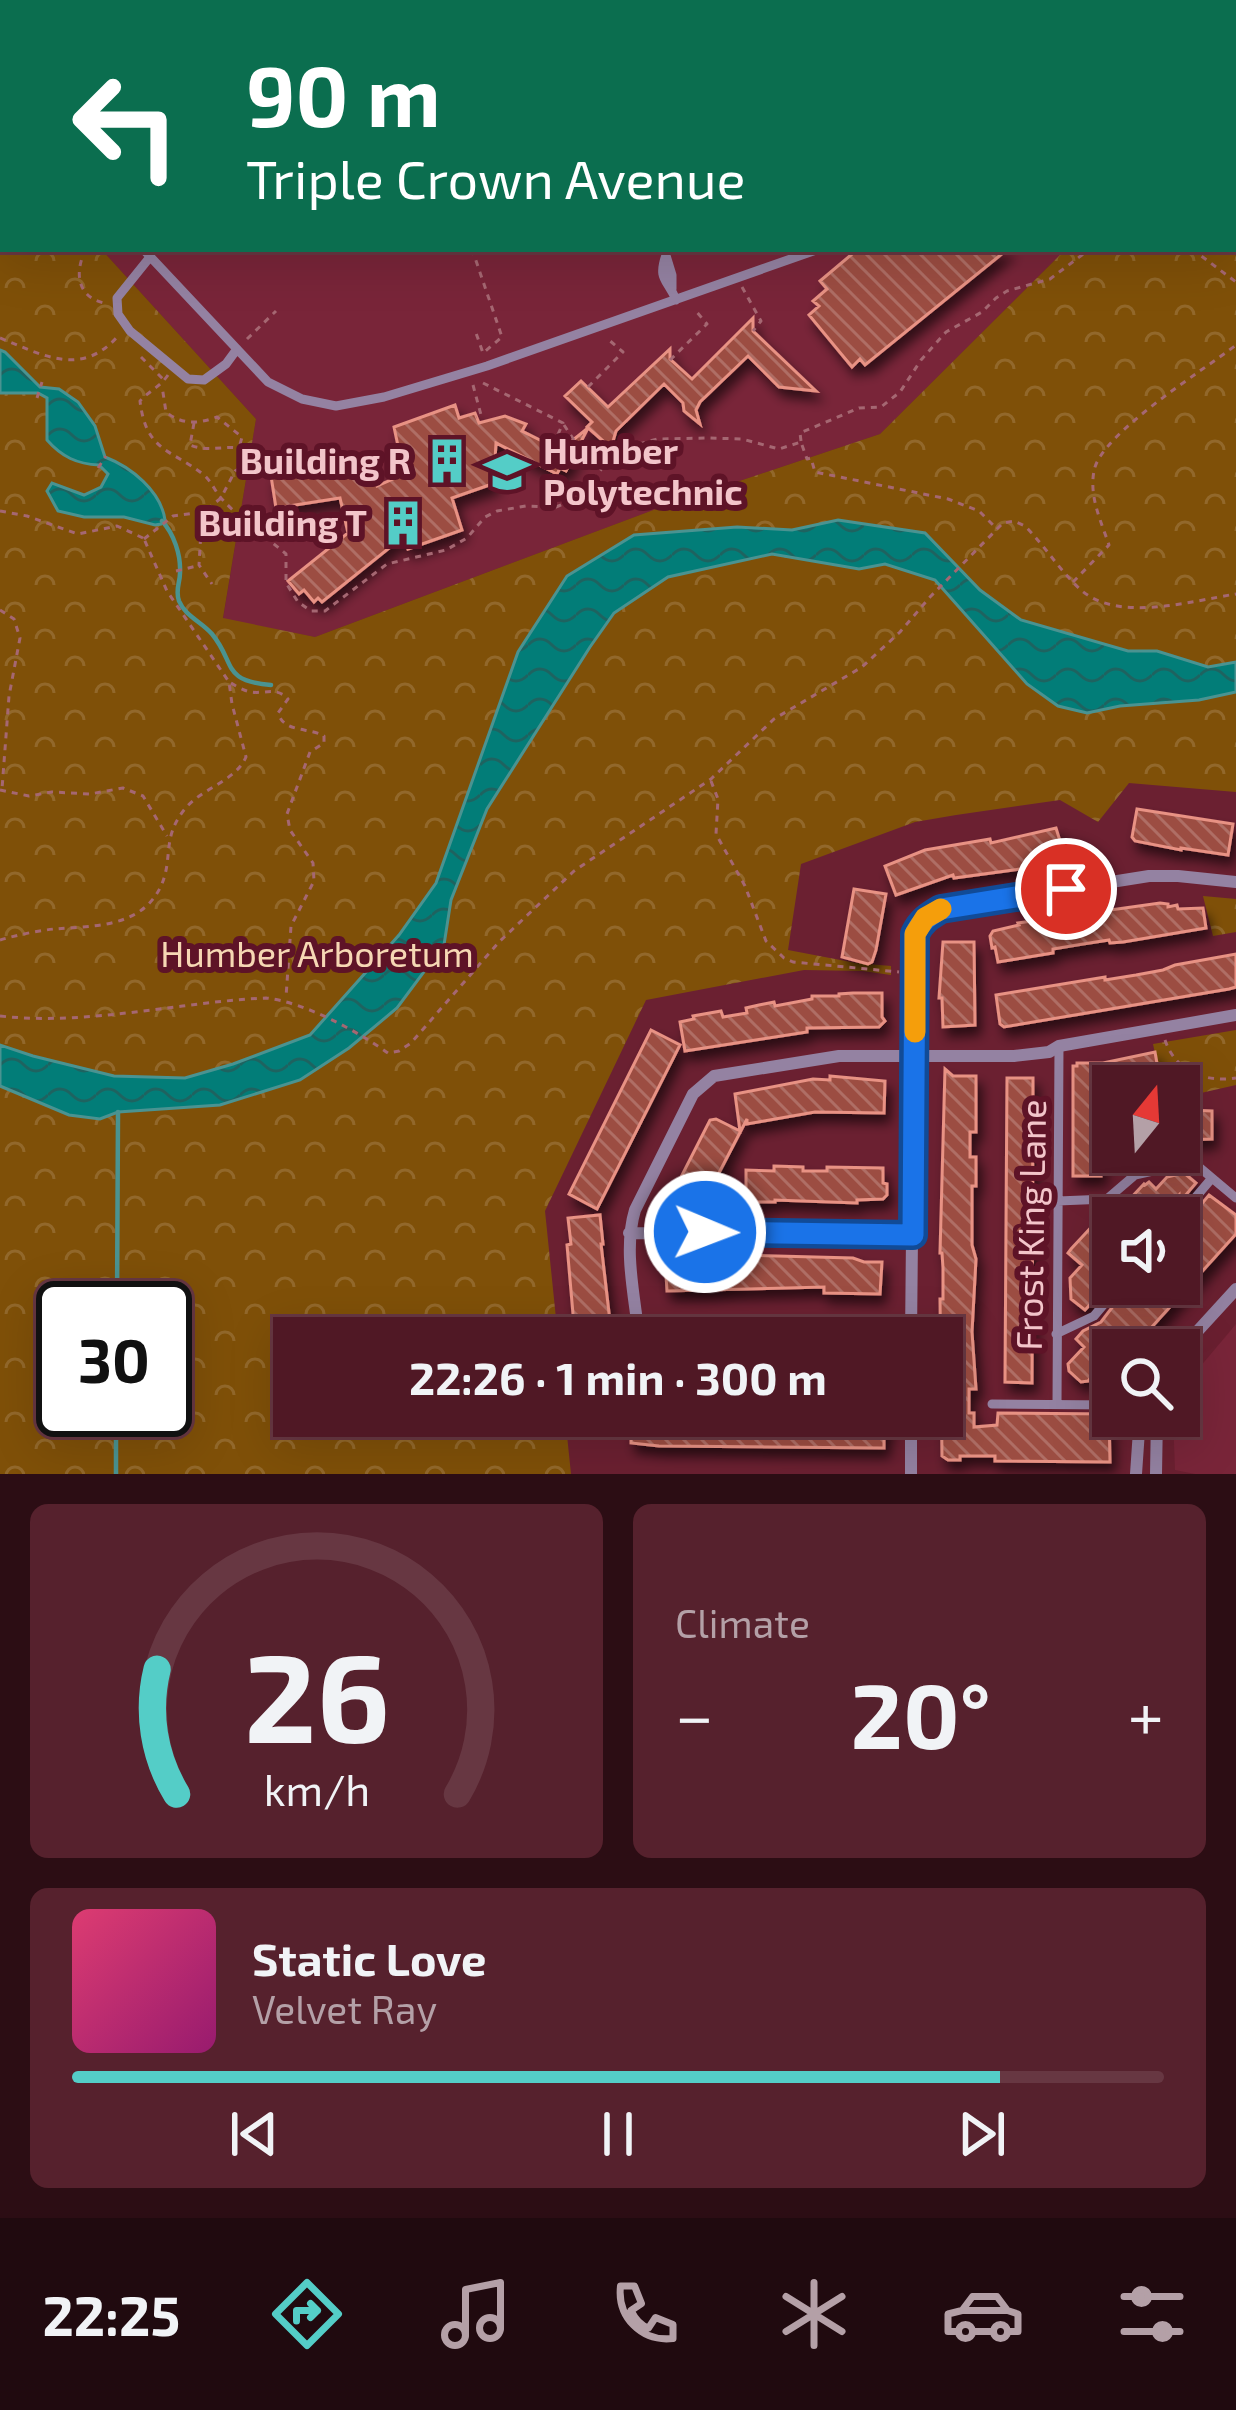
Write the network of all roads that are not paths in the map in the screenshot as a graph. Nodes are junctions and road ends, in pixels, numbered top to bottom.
1 (665, 252) edge
2 (809, 252) edge
3 (147, 253) edge
4 (674, 294) junction
5 (237, 349) junction
6 (1236, 882) edge
7 (1236, 1015) edge
8 (1059, 1046) junction
9 (914, 1055) junction
10 (1212, 1178) junction
11 (1196, 1197) edge
12 (1236, 1198) edge
13 (1058, 1201) junction
14 (629, 1233) junction
15 (913, 1235) junction
16 (1236, 1289) edge
17 (1103, 1305) edge
18 (638, 1317) edge
19 (911, 1317) edge
20 (1199, 1329) edge
21 (1056, 1334) junction
22 (992, 1404) dead end
23 (1057, 1404) junction
24 (1092, 1405) edge
25 (911, 1437) edge
26 (1139, 1437) edge
27 (1157, 1437) edge
28 (911, 1474) edge
29 (1136, 1474) edge
30 (1156, 1474) edge

1 - 4 lane
2 - 4 lane
3 - 5 lane
3 - 5 lane
4 - 5 lane
6 - 9 street
7 - 8 street
8 - 9 street
8 - 13 lane, Frost King Lane
9 - 14 street
9 - 15 street
10 - 11 lane
10 - 12 lane
10 - 13 lane
13 - 21 lane, Frost King Lane
14 - 15 street
14 - 18 street
15 - 19 street
16 - 20 street
17 - 21 lane
21 - 23 lane, Frost King Lane
22 - 23 lane, Frost King Lane
23 - 24 lane, Frost King Lane
25 - 28 street
26 - 29 street
27 - 30 street

